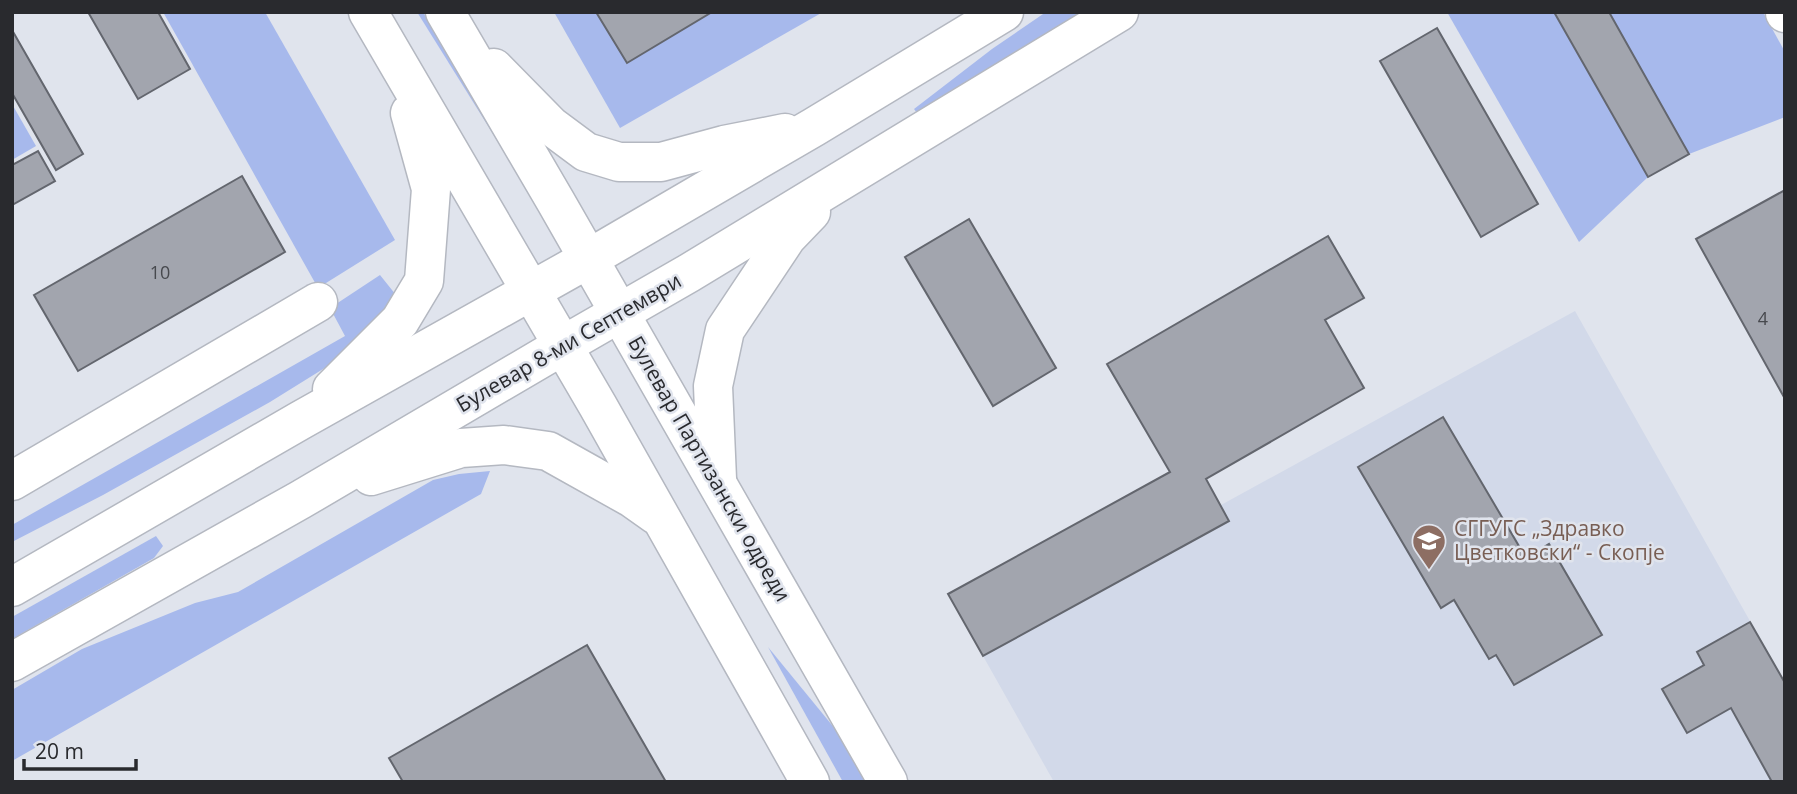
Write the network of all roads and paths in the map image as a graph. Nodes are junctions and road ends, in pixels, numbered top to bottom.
1 (368, 12) edge
2 (1004, 12) edge
3 (1119, 12) edge
4 (449, 20) edge
5 (396, 60) junction
6 (814, 127) junction
7 (841, 181) junction
8 (589, 260) junction
9 (531, 292) junction
10 (318, 302) dead end
11 (619, 313) junction
12 (562, 346) junction
13 (301, 420) junction
14 (12, 481) edge
15 (717, 484) junction
16 (300, 500) junction
17 (662, 519) junction
18 (63, 558) junction
19 (12, 572) edge
20 (12, 587) edge
21 (12, 662) edge
22 (810, 782) edge
23 (888, 782) edge

1 - 5 street
2 - 6 street
3 - 7 street, Булевар 8-ми Септември
4 - 6 street
4 - 8 street, Булевар Партизански одреди
5 - 9 street
5 - 13 street
6 - 8 street
7 - 11 street, Булевар 8-ми Септември
7 - 15 street
8 - 9 street
8 - 11 street, Булевар Партизански одреди
9 - 12 street
9 - 13 street
10 - 14 street
11 - 12 street, Булевар 8-ми Септември
11 - 15 street, Булевар Партизански одреди
12 - 16 street, Булевар 8-ми Септември
12 - 17 street
13 - 18 street
15 - 23 street, Булевар Партизански одреди
16 - 17 street
16 - 21 street, Булевар 8-ми Септември
17 - 22 street
18 - 19 street
18 - 20 street

